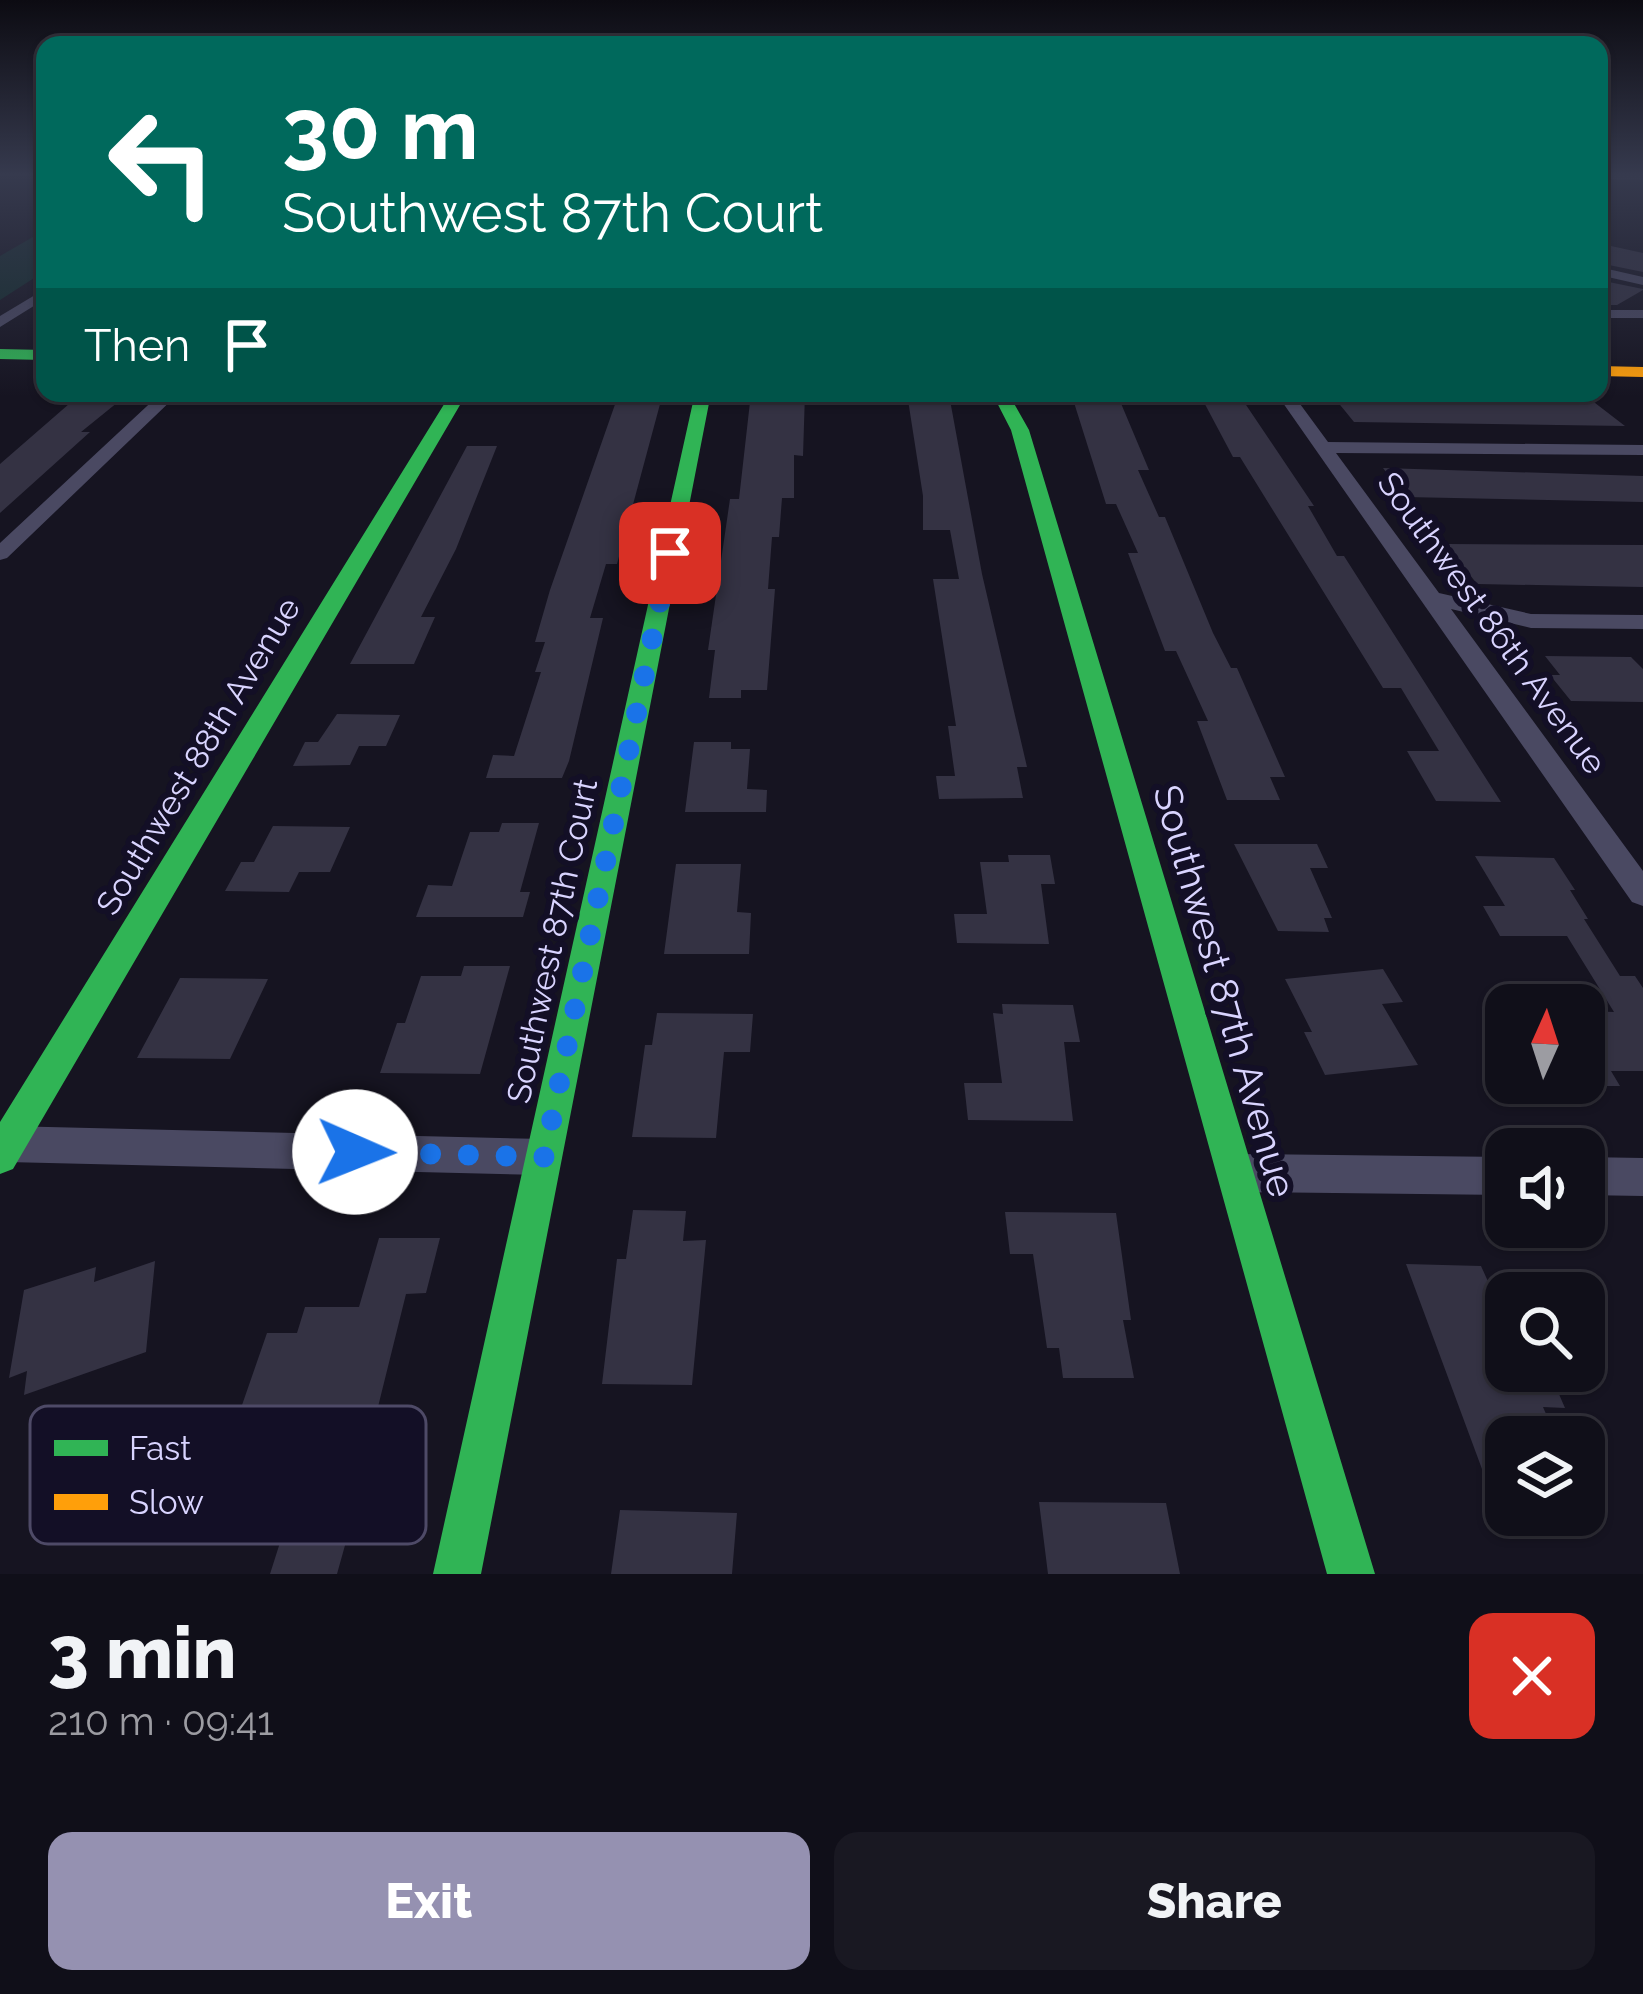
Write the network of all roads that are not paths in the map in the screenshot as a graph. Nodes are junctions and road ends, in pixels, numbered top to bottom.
1 (1608, 273) edge
2 (1643, 281) edge
3 (36, 299) edge
4 (1608, 314) edge
5 (1643, 314) edge
6 (0, 323) edge
7 (0, 355) edge
8 (36, 355) edge
9 (1608, 371) edge
10 (1643, 372) edge
11 (161, 402) edge
12 (454, 402) edge
13 (701, 402) edge
14 (1005, 402) edge
15 (1022, 402) edge
16 (1290, 402) edge
17 (1020, 430) junction
18 (1320, 447) junction
19 (1643, 450) edge
20 (0, 554) edge
21 (1431, 598) junction
22 (1531, 621) junction
23 (1643, 622) edge
24 (1464, 644) junction
25 (1640, 884) edge
26 (4, 1150) edge
27 (544, 1157) junction
28 (1238, 1173) junction
29 (1485, 1176) edge
30 (1605, 1176) edge
31 (1643, 1177) edge
32 (457, 1574) edge
33 (1351, 1574) edge

1 - 2 street
3 - 6 street
4 - 5 street
7 - 8 street
9 - 10 street
11 - 20 street
12 - 26 street, Southwest 88th Avenue
13 - 27 street, Southwest 87th Court
14 - 17 street, Southwest 87th Avenue
15 - 17 street, Southwest 87th Avenue
16 - 18 street, Southwest 86th Avenue
17 - 28 street, Southwest 87th Avenue
18 - 19 street
18 - 21 street, Southwest 86th Avenue
21 - 22 street
21 - 24 street, Southwest 86th Avenue
22 - 23 street
22 - 24 street
24 - 25 street, Southwest 86th Avenue
26 - 27 street
27 - 32 street, Southwest 87th Court
28 - 29 street
28 - 33 street, Southwest 87th Avenue
30 - 31 street

